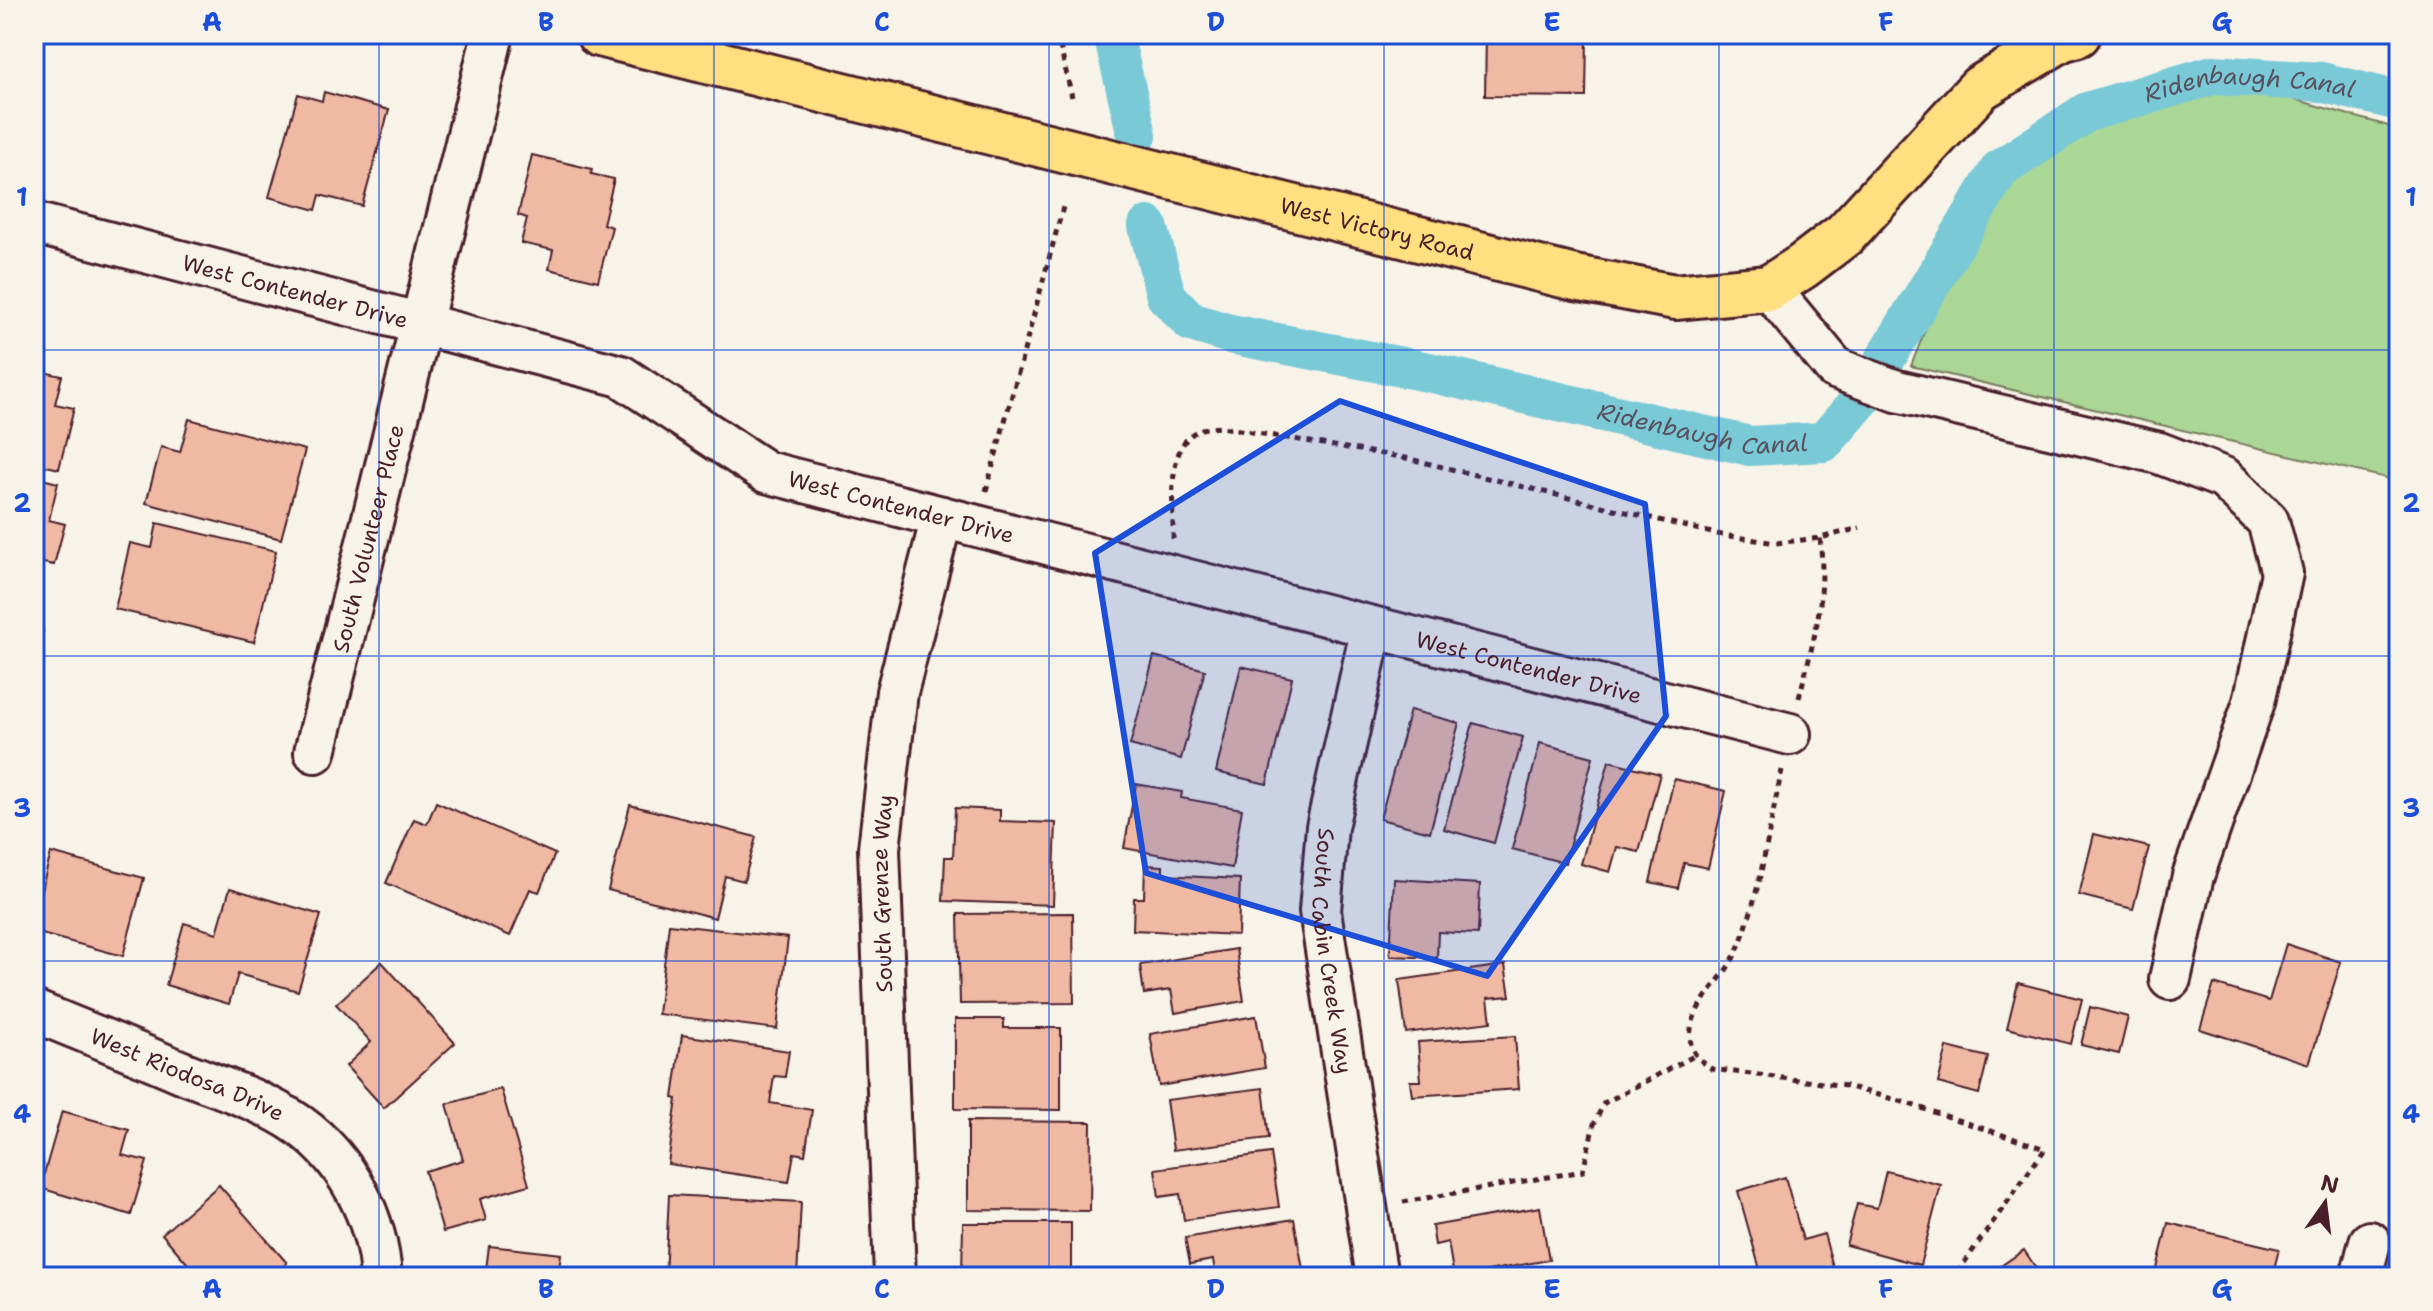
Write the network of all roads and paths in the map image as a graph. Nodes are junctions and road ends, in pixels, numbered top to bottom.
1 (493, 34) edge
2 (599, 34) edge
3 (1057, 34) edge
4 (2078, 34) edge
5 (1072, 97) dead end
6 (1063, 207) dead end
7 (34, 223) edge
8 (1769, 288) junction
9 (421, 324) junction
10 (959, 521) junction
11 (1860, 528) dead end
12 (1820, 538) junction
13 (1172, 576) junction
14 (1372, 627) junction
15 (1790, 734) junction
16 (315, 752) dead end
17 (2170, 979) dead end
18 (34, 1011) edge
19 (1694, 1056) junction
20 (1367, 1208) junction
21 (381, 1277) edge
22 (895, 1277) edge
23 (1377, 1277) edge
24 (1954, 1277) edge

1 - 9 street, South Volunteer Place
2 - 8 main road, West Victory Road
3 - 5 path
4 - 8 main road, West Victory Road
6 - 10 path
7 - 9 street, West Contender Drive
8 - 17 street
9 - 10 street, West Contender Drive
9 - 16 street, South Volunteer Place
10 - 13 street, West Contender Drive
10 - 22 street, South Grenze Way
11 - 12 path
12 - 13 path
12 - 15 path
13 - 14 street, West Contender Drive
14 - 15 street, West Contender Drive
14 - 20 street, South Cabin Creek Way
15 - 19 path
18 - 21 street, West Riodosa Drive
19 - 20 path
19 - 24 path
20 - 23 street, South Cabin Creek Way

